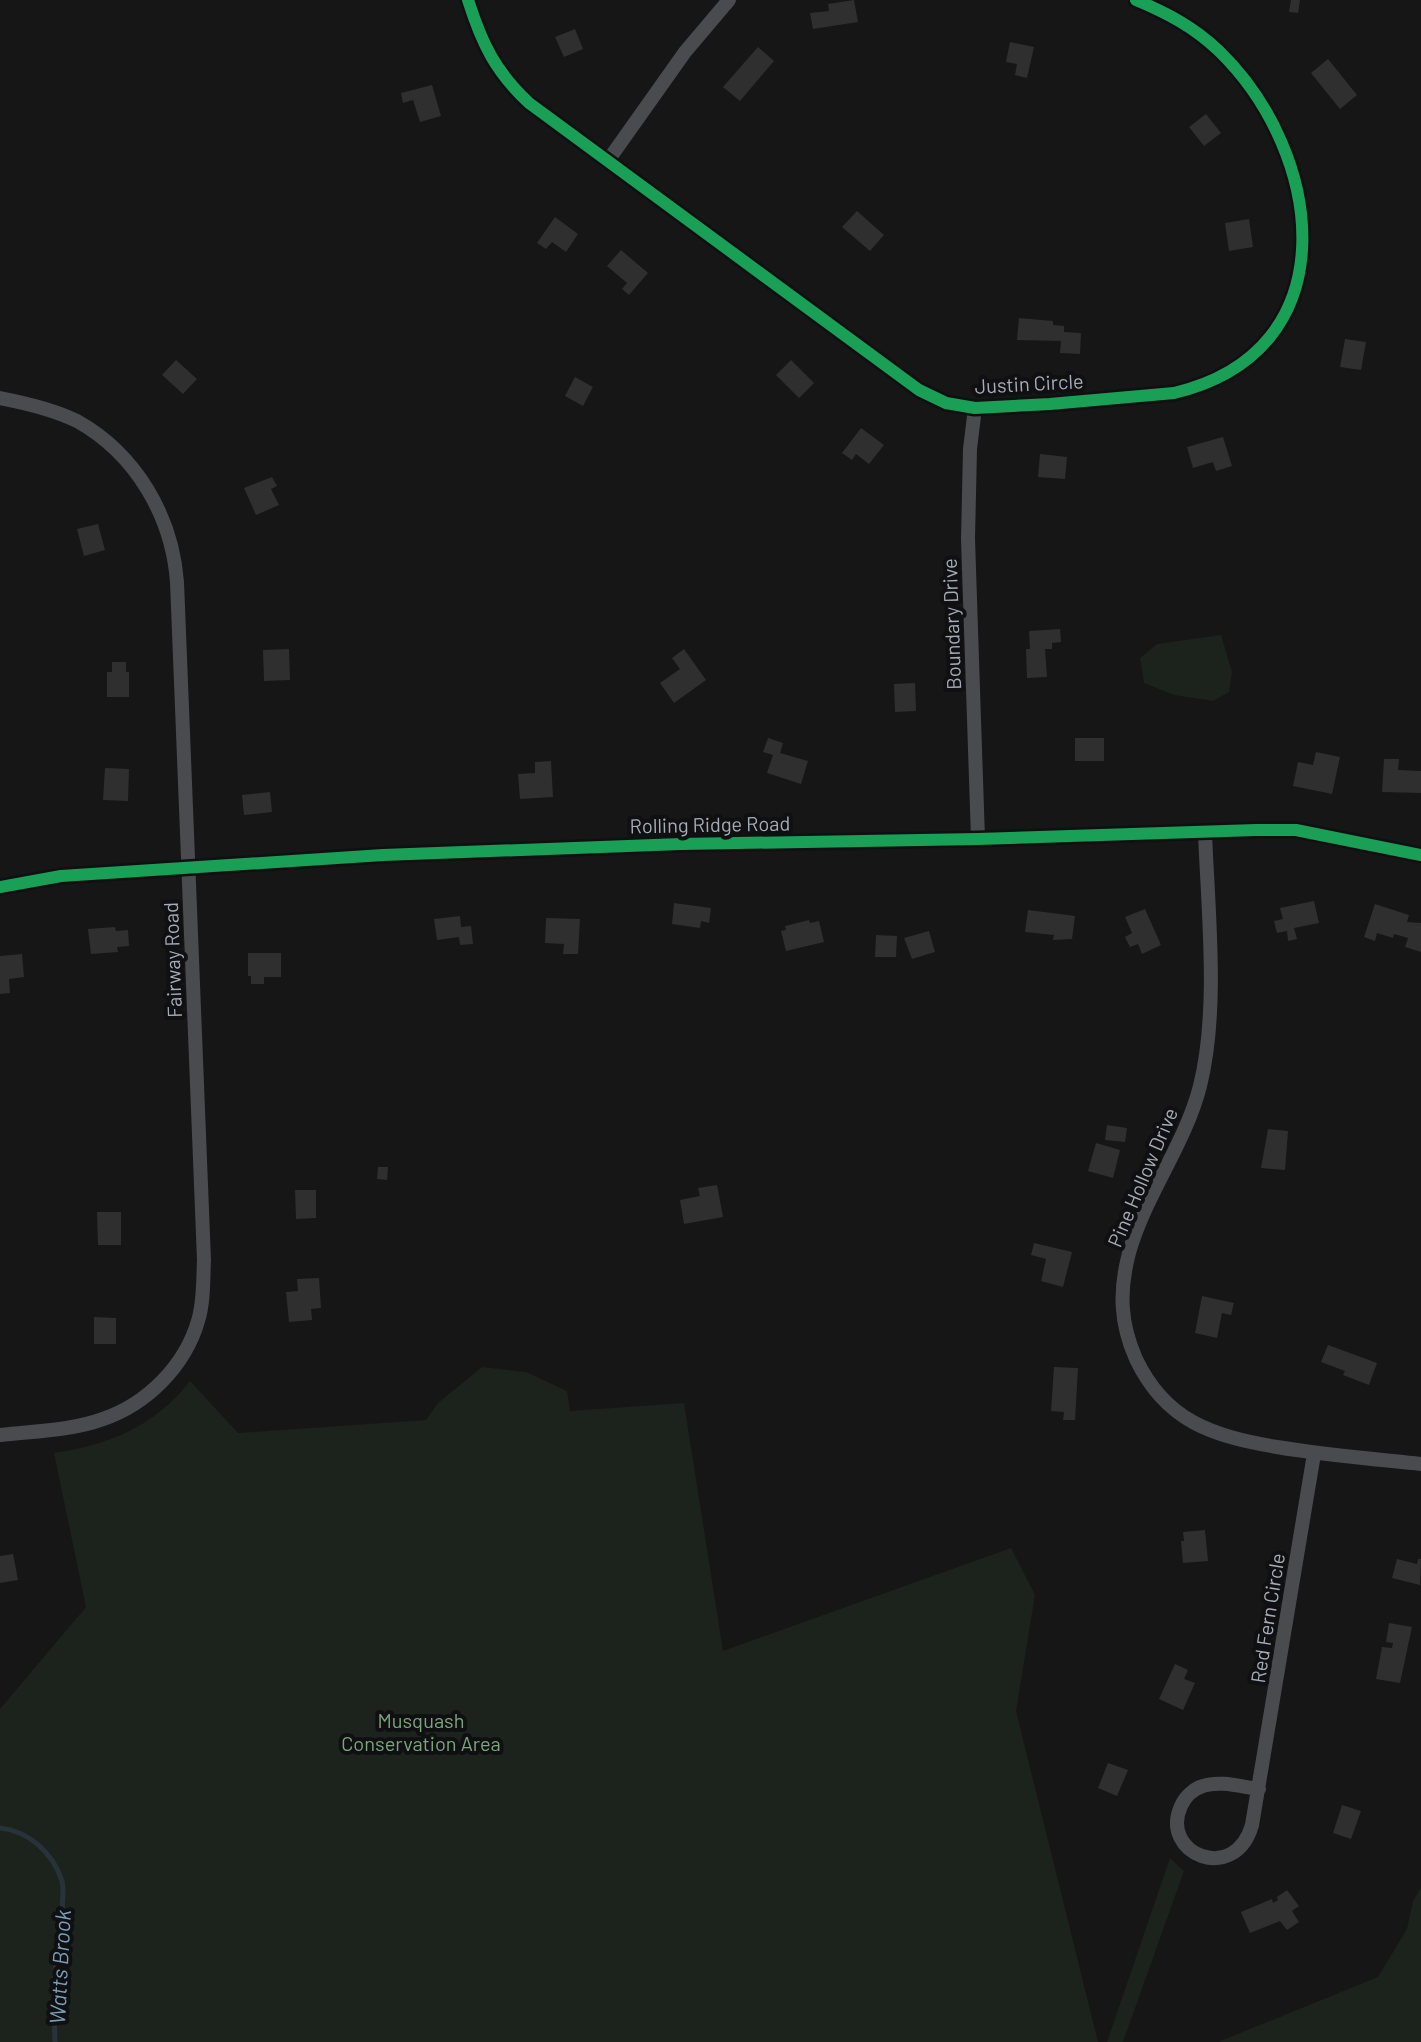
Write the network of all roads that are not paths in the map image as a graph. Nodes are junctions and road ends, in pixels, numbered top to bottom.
1 (468, 0) edge
2 (729, 0) edge
3 (1136, 0) edge
4 (607, 162) junction
5 (0, 398) edge
6 (975, 408) junction
7 (1205, 833) junction
8 (978, 839) junction
9 (1421, 855) edge
10 (188, 869) junction
11 (0, 887) edge
12 (0, 1435) edge
13 (1314, 1454) junction
14 (1421, 1464) edge
15 (1259, 1789) junction

1 - 4 street, Justin Circle
2 - 4 street
3 - 6 street, Justin Circle
4 - 6 street, Justin Circle
5 - 10 street, Fairway Road
6 - 8 street, Boundary Drive
7 - 8 street, Rolling Ridge Road
7 - 9 street, Rolling Ridge Road
7 - 13 street, Pine Hollow Drive
8 - 10 street, Rolling Ridge Road
10 - 11 street, Rolling Ridge Road
10 - 12 street, Fairway Road
13 - 14 street, Pine Hollow Drive
13 - 15 street, Red Fern Circle
15 - 15 street, Red Fern Circle

